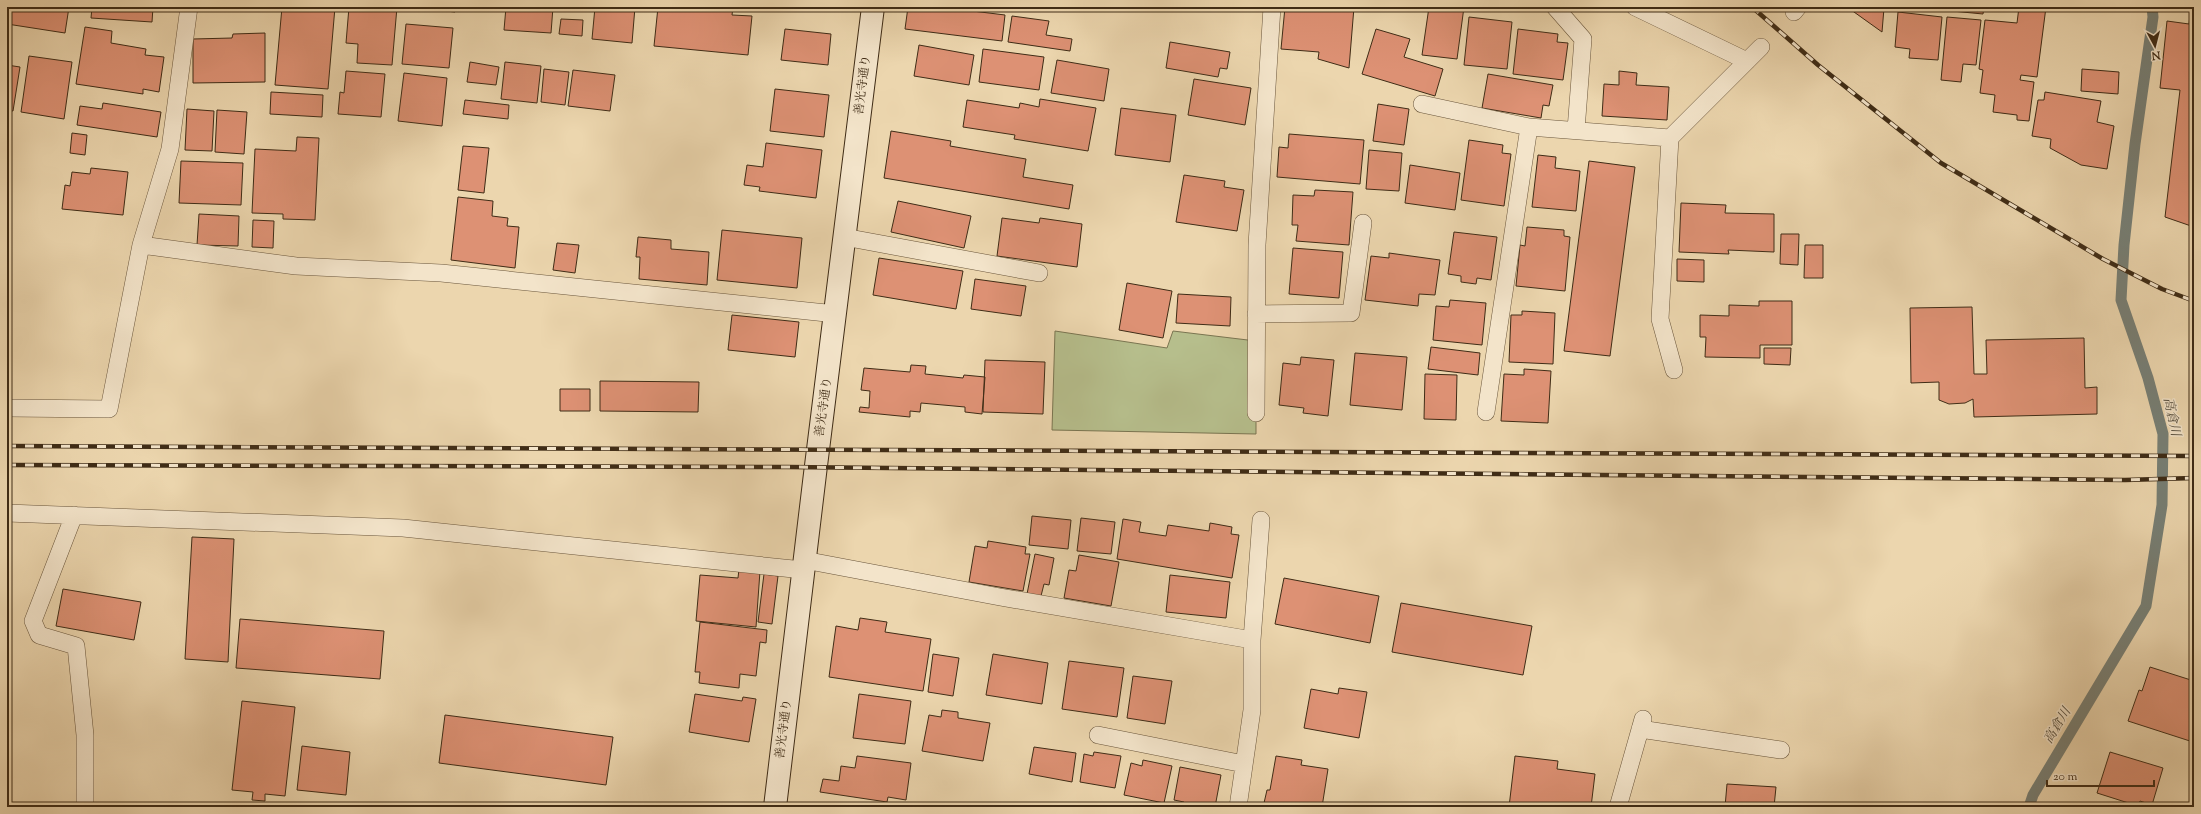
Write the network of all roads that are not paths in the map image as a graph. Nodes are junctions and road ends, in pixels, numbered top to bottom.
1 (189, 7) edge
2 (873, 7) edge
3 (1272, 7) edge
4 (1555, 7) edge
5 (1635, 7) edge
6 (1761, 47) dead end
7 (1747, 61) junction
8 (1422, 104) dead end
9 (1529, 127) junction
10 (1576, 130) junction
11 (1670, 138) junction
12 (1363, 223) dead end
13 (844, 237) junction
14 (141, 245) junction
15 (1039, 273) dead end
16 (836, 314) junction
17 (1256, 314) junction
18 (1674, 370) dead end
19 (7, 408) edge
20 (1486, 412) dead end
21 (1256, 413) dead end
22 (7, 513) edge
23 (74, 515) junction
24 (1261, 520) dead end
25 (803, 565) junction
26 (1252, 640) junction
27 (1098, 735) dead end
28 (1781, 750) dead end
29 (1244, 764) junction
30 (85, 807) edge
31 (775, 807) edge
32 (1238, 807) edge
33 (1618, 807) edge

1 - 14 lane
2 - 13 main road, 善光寺通り
3 - 17 lane
4 - 10 lane
5 - 7 lane
6 - 7 lane
7 - 11 lane
8 - 9 lane
9 - 10 lane
9 - 20 lane
10 - 11 lane
11 - 18 lane
12 - 17 lane
13 - 15 lane
13 - 16 main road, 善光寺通り
14 - 16 lane
14 - 19 lane
16 - 25 main road, 善光寺通り
17 - 21 lane
22 - 23 lane
23 - 25 lane
23 - 30 lane
24 - 26 lane
25 - 26 lane
25 - 31 main road, 善光寺通り
26 - 29 lane
27 - 29 lane
28 - 33 lane
29 - 32 lane

